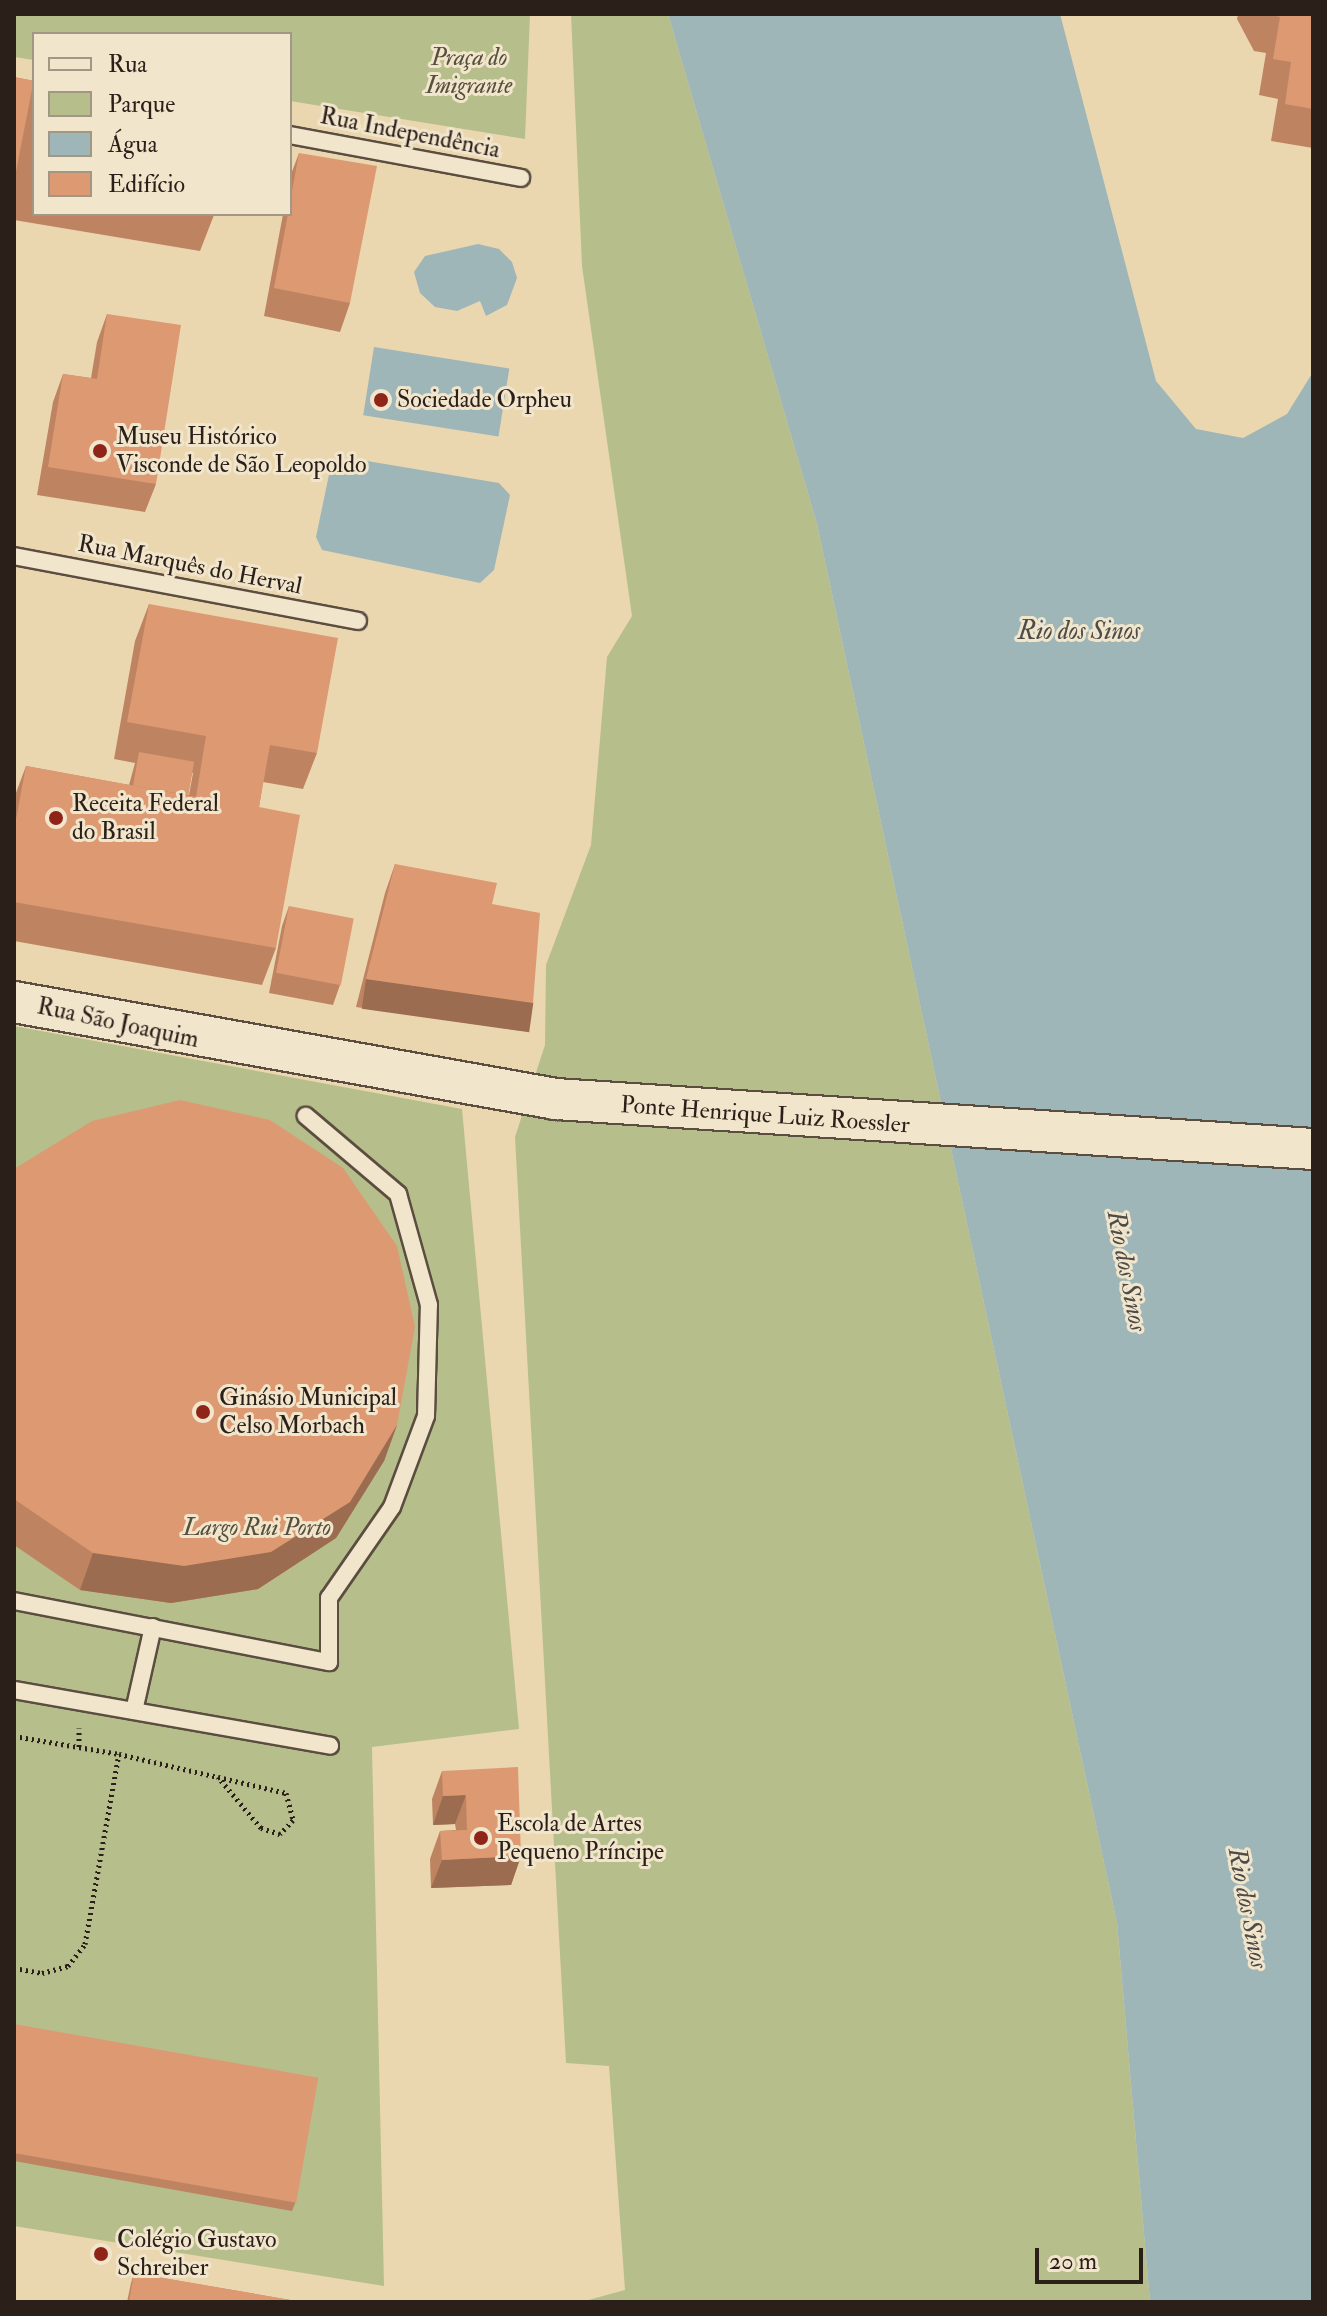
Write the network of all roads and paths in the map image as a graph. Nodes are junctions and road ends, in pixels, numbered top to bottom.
1 (292, 135) edge
2 (521, 178) dead end
3 (14, 556) edge
4 (358, 621) dead end
5 (14, 1002) edge
6 (221, 1045) joint
7 (306, 1116) dead end
8 (1313, 1149) edge
9 (14, 1601) edge
10 (153, 1627) junction
11 (14, 1690) edge
12 (134, 1711) junction
13 (14, 1736) edge
14 (330, 1746) dead end
15 (119, 1754) junction
16 (218, 1777) junction
17 (14, 1968) edge

1 - 2 lane, Rua Independência
3 - 4 lane, Rua Marquês do Herval
5 - 6 street, Rua São Joaquim
6 - 8 street, Ponte Henrique Luiz Roessler
7 - 10 lane
9 - 10 lane
10 - 12 lane
11 - 12 lane
12 - 14 lane
13 - 15 path
15 - 16 path
15 - 17 path
16 - 16 path

